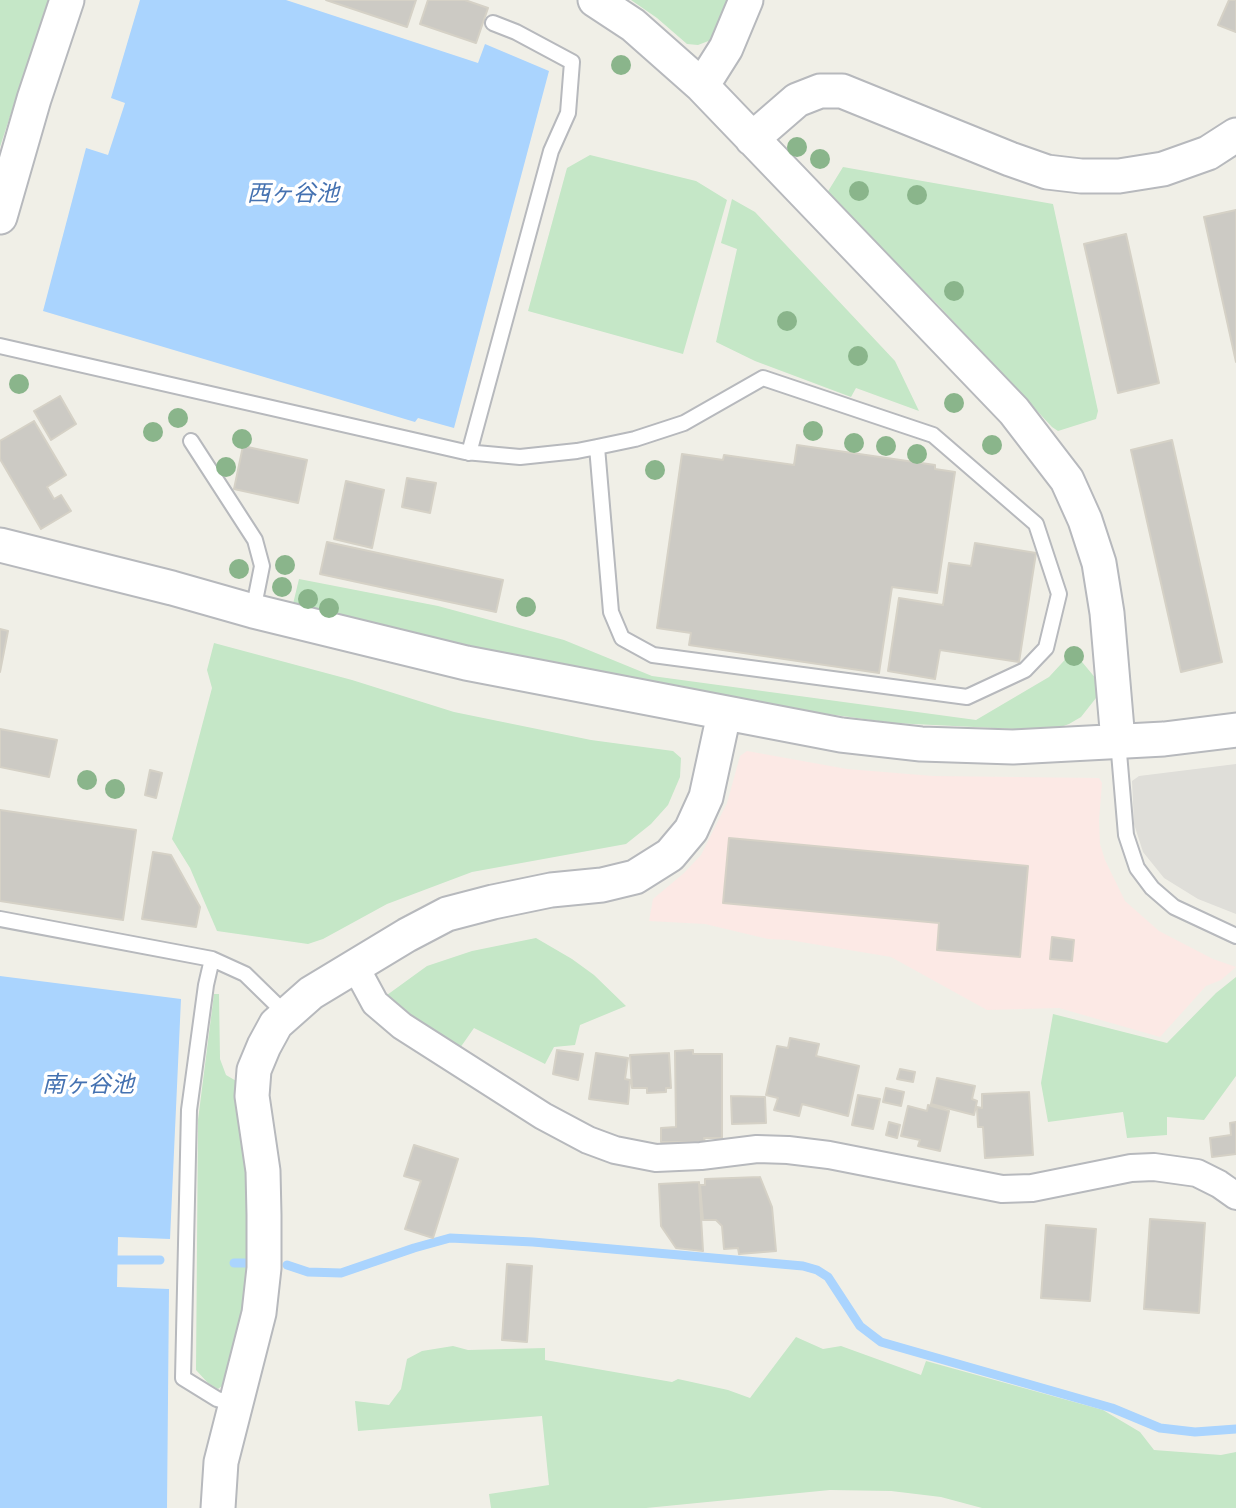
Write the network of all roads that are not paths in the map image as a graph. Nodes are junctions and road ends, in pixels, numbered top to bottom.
1 (67, 0) edge
2 (595, 0) edge
3 (746, 0) edge
4 (493, 23) dead end
5 (702, 86) junction
6 (1236, 135) edge
7 (752, 139) junction
8 (0, 217) edge
9 (0, 346) edge
10 (191, 441) dead end
11 (597, 447) junction
12 (469, 453) junction
13 (0, 545) edge
14 (253, 611) junction
15 (724, 714) junction
16 (1236, 730) edge
17 (1118, 741) junction
18 (0, 919) edge
19 (1236, 936) edge
20 (212, 959) junction
21 (355, 966) junction
22 (287, 1015) junction
23 (1236, 1196) edge
24 (235, 1404) junction
25 (218, 1508) edge

1 - 8 street
2 - 5 street
3 - 5 street
4 - 12 lane
5 - 7 street
6 - 7 street
7 - 17 street
9 - 12 lane
10 - 14 lane
11 - 11 lane
11 - 12 lane
13 - 14 street
14 - 15 street
15 - 17 street
15 - 21 street
16 - 17 street
17 - 19 lane
18 - 20 lane
20 - 22 lane
20 - 24 lane
21 - 22 street
21 - 23 street
22 - 24 street
24 - 25 street

